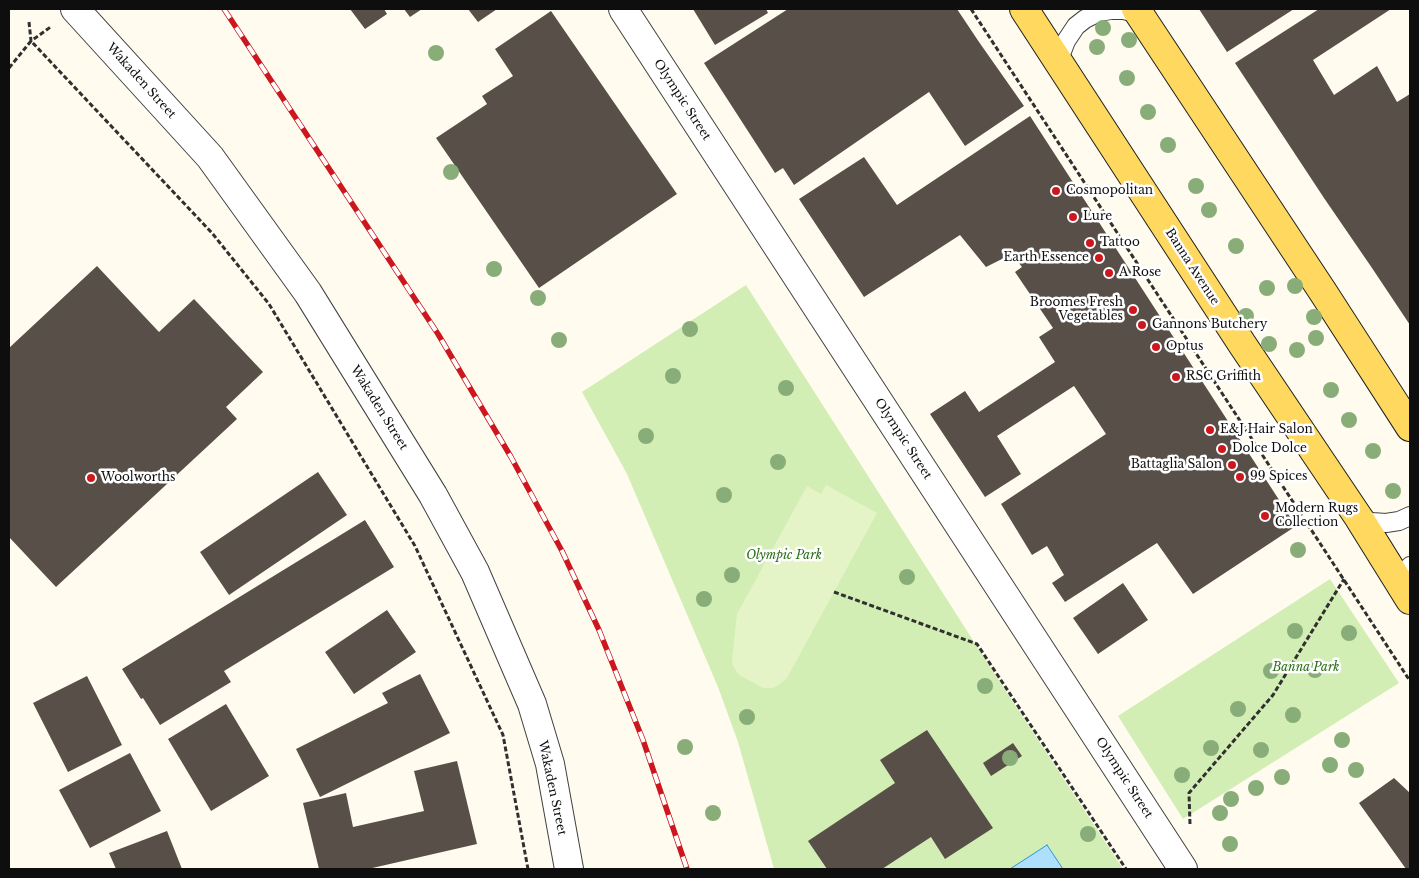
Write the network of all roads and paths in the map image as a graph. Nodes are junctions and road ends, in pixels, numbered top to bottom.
1 (75, 9) edge
2 (623, 9) edge
3 (971, 9) edge
4 (1024, 9) edge
5 (1137, 11) edge
6 (30, 22) dead end
7 (52, 26) dead end
8 (31, 41) junction
9 (1060, 65) junction
10 (9, 68) edge
11 (1410, 427) edge
12 (1410, 516) edge
13 (1359, 518) junction
14 (1344, 579) junction
15 (1408, 585) edge
16 (834, 592) dead end
17 (1410, 681) edge
18 (1190, 830) dead end
19 (528, 869) edge
20 (568, 869) edge
21 (1126, 869) edge
22 (1183, 869) edge

1 - 20 street, Wakaden Street
2 - 22 street, Olympic Street
3 - 14 path
4 - 9 main road, Banna Avenue
5 - 9 lane
5 - 11 main road
6 - 8 path
7 - 8 path
8 - 10 path
8 - 19 path
9 - 13 main road, Banna Avenue
12 - 13 lane
13 - 15 main road, Banna Avenue
14 - 17 path
14 - 18 path
16 - 21 path

